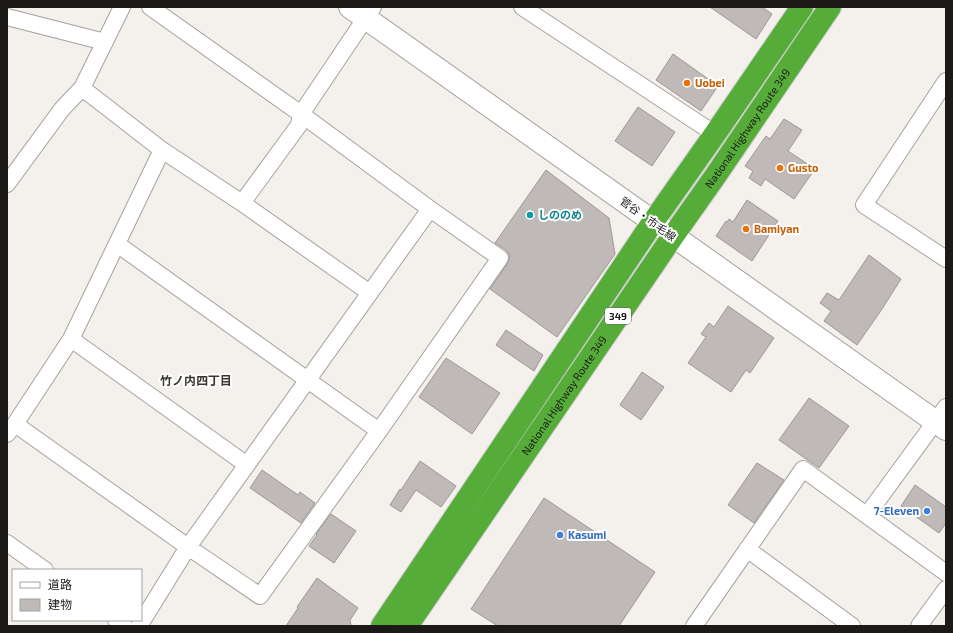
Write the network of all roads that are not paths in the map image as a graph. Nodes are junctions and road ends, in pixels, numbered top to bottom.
1 (122, 7) edge
2 (150, 7) edge
3 (522, 7) edge
4 (802, 7) edge
5 (830, 7) edge
6 (363, 11) edge
7 (7, 17) edge
8 (105, 42) junction
9 (946, 81) edge
10 (82, 88) junction
11 (301, 114) junction
12 (715, 134) junction
13 (162, 150) junction
14 (7, 184) edge
15 (242, 203) junction
16 (430, 209) junction
17 (653, 222) junction
18 (673, 236) junction
19 (117, 244) junction
20 (946, 259) edge
21 (370, 293) junction
22 (71, 339) junction
23 (308, 380) junction
24 (943, 419) edge
25 (11, 429) edge
26 (379, 431) junction
27 (246, 465) junction
28 (867, 515) junction
29 (7, 543) edge
30 (188, 548) junction
31 (747, 549) junction
32 (44, 569) edge
33 (946, 573) edge
34 (946, 589) edge
35 (139, 626) edge
36 (382, 626) edge
37 (407, 626) edge
38 (694, 626) edge
39 (852, 626) edge
40 (918, 626) edge

1 - 8 street
2 - 11 street
3 - 12 street
4 - 12 highway, National Highway Route 349 / 349
5 - 18 highway, National Highway Route 349 / 349
6 - 11 street
6 - 17 street, 菅谷・市毛線
7 - 8 street
8 - 10 street
9 - 20 street
10 - 13 street
10 - 14 street
11 - 15 street
11 - 16 street
12 - 17 highway, National Highway Route 349 / 349
13 - 15 street
13 - 19 street
15 - 21 street
16 - 21 street
16 - 26 street
17 - 18 street, 菅谷・市毛線
17 - 36 highway, National Highway Route 349 / 349
18 - 24 street, 菅谷・市毛線
18 - 37 highway, National Highway Route 349 / 349
19 - 22 street
19 - 23 street
21 - 23 street
22 - 25 street
22 - 27 street
23 - 26 street
23 - 27 street
24 - 28 street
25 - 30 street
26 - 30 street
27 - 30 street
28 - 31 street
28 - 33 street
29 - 32 street
30 - 35 street
31 - 38 street
31 - 39 street
34 - 40 street

